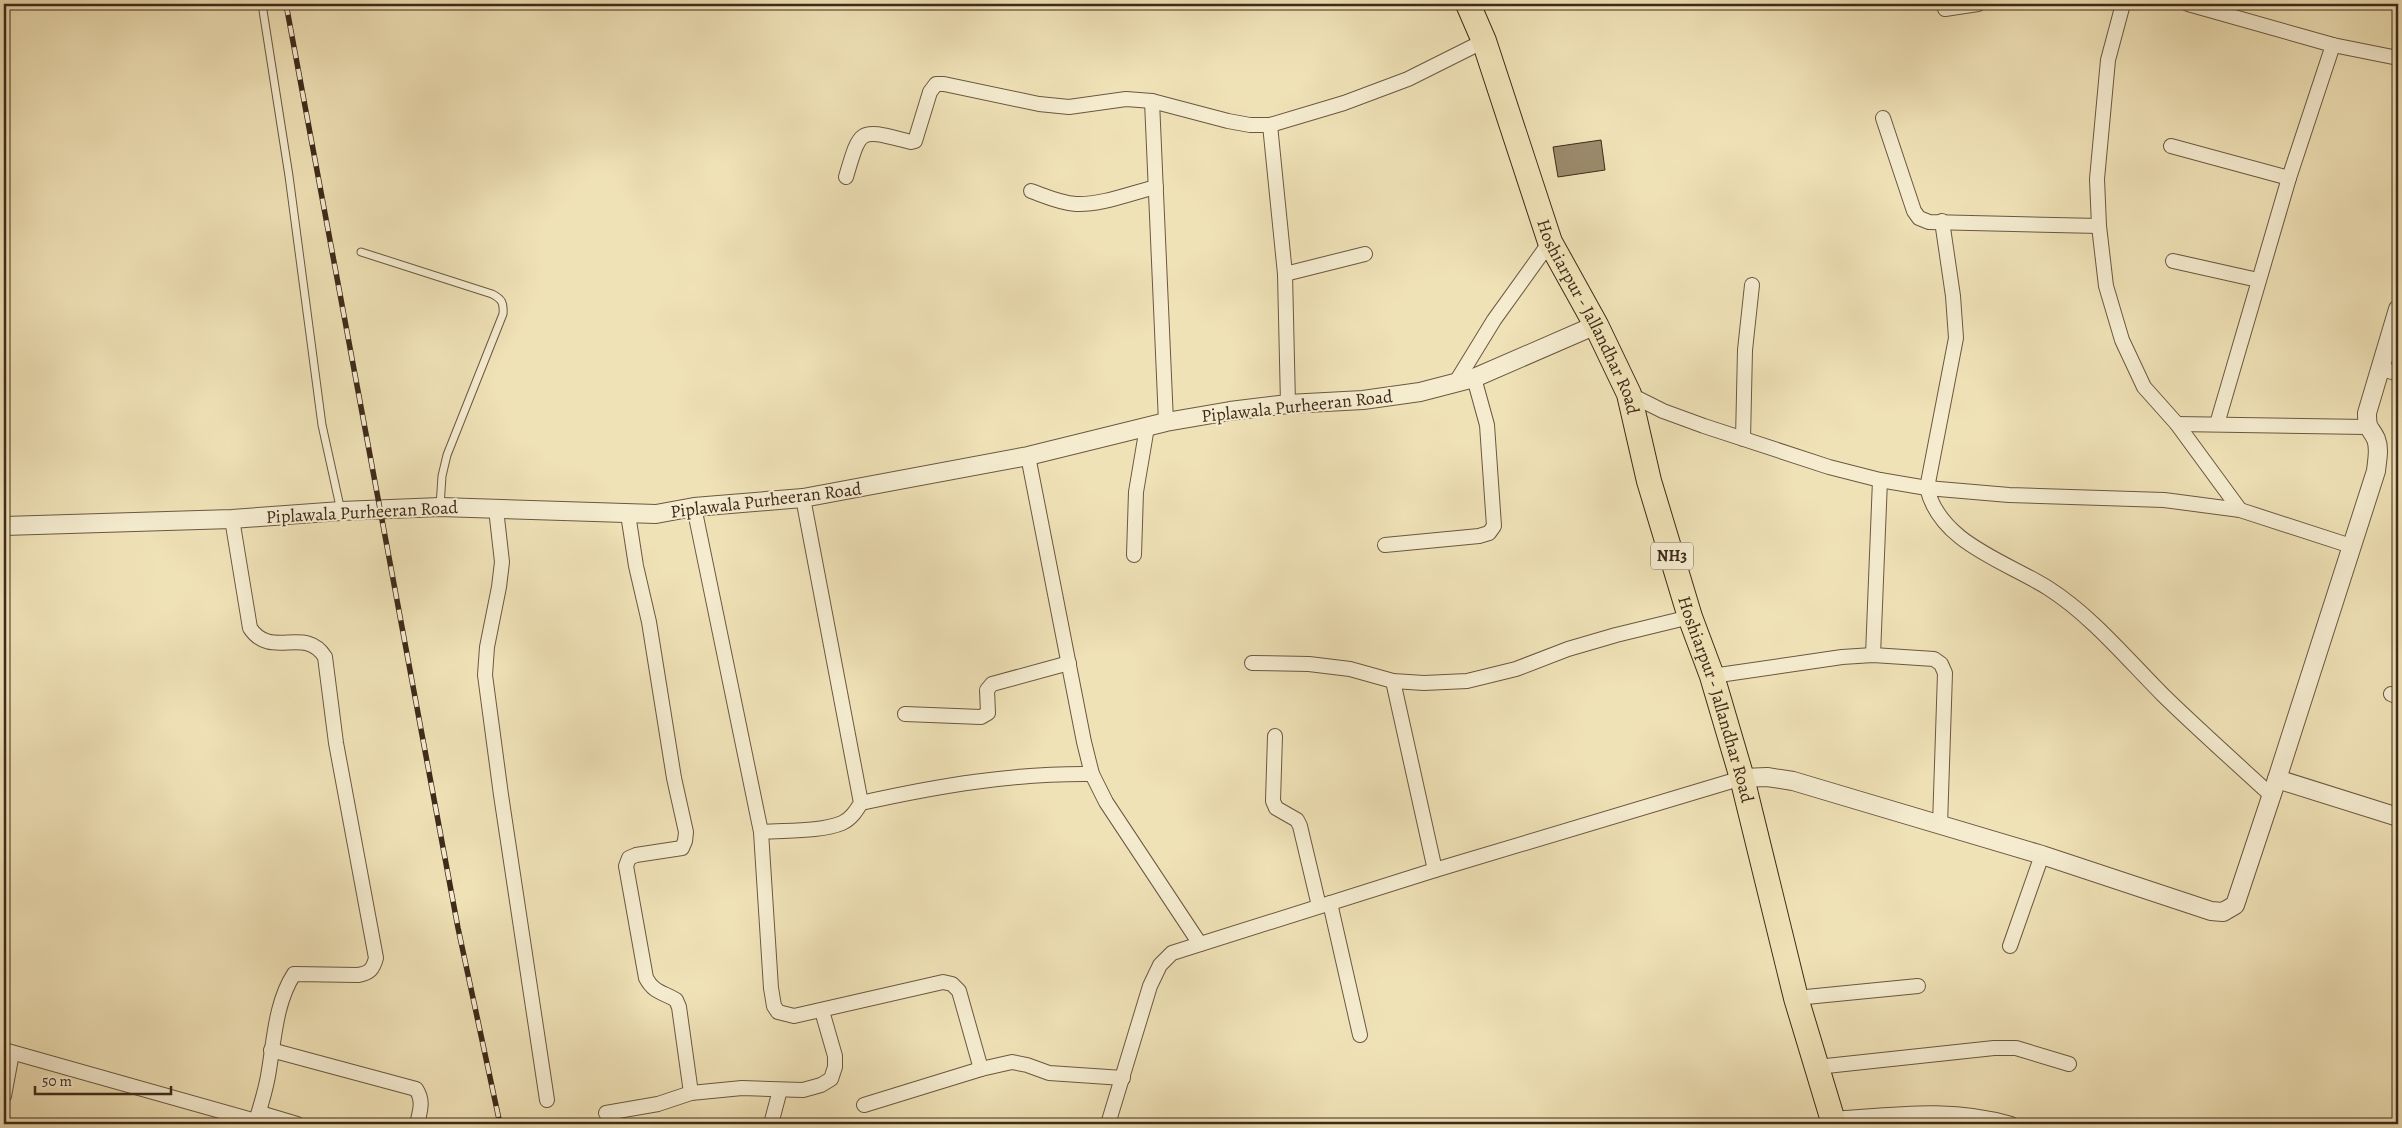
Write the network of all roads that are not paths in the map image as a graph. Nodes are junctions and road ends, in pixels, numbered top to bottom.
1 (262, 4) edge
2 (1468, 4) edge
3 (1978, 4) edge
4 (2123, 4) edge
5 (2188, 4) edge
6 (1945, 9) dead end
7 (1484, 41) junction
8 (2333, 45) junction
9 (2398, 58) edge
10 (1152, 101) junction
11 (1883, 118) dead end
12 (1270, 125) junction
13 (2171, 146) dead end
14 (846, 178) dead end
15 (2289, 178) junction
16 (1156, 187) junction
17 (1031, 191) dead end
18 (1942, 221) junction
19 (2099, 226) junction
20 (1550, 242) junction
21 (361, 252) dead end
22 (1365, 254) dead end
23 (2173, 261) dead end
24 (1285, 274) junction
25 (2258, 280) junction
26 (1752, 285) dead end
27 (2398, 309) edge
28 (1596, 325) junction
29 (2380, 368) junction
30 (2398, 374) edge
31 (1474, 378) junction
32 (1456, 382) junction
33 (1629, 394) junction
34 (1288, 404) junction
35 (1166, 422) junction
36 (2178, 424) junction
37 (2217, 424) junction
38 (1148, 427) junction
39 (2367, 427) junction
40 (1744, 439) junction
41 (1028, 456) junction
42 (1880, 480) junction
43 (1927, 488) junction
44 (803, 498) junction
45 (440, 507) junction
46 (694, 507) junction
47 (496, 508) junction
48 (2240, 510) junction
49 (341, 511) junction
50 (628, 514) junction
51 (232, 519) junction
52 (4, 526) edge
53 (1385, 546) dead end
54 (2351, 546) junction
55 (1134, 555) dead end
56 (1690, 617) junction
57 (1873, 656) junction
58 (1068, 663) junction
59 (1252, 663) dead end
60 (1712, 676) junction
61 (1393, 681) junction
62 (905, 714) dead end
63 (1275, 736) dead end
64 (1092, 774) junction
65 (1742, 778) junction
66 (2275, 788) junction
67 (861, 803) junction
68 (2398, 818) edge
69 (1940, 825) junction
70 (761, 832) junction
71 (2042, 854) junction
72 (1434, 870) junction
73 (1325, 904) junction
74 (1200, 944) junction
75 (2010, 946) dead end
76 (1918, 986) dead end
77 (1796, 998) junction
78 (822, 1011) junction
79 (1360, 1035) dead end
80 (271, 1050) junction
81 (8, 1052) edge
82 (2069, 1064) dead end
83 (1817, 1067) junction
84 (981, 1069) junction
85 (1123, 1078) junction
86 (780, 1090) junction
87 (691, 1093) junction
88 (4, 1096) edge
89 (547, 1100) dead end
90 (864, 1105) dead end
91 (606, 1113) dead end
92 (257, 1119) edge
93 (1834, 1122) edge
94 (297, 1124) edge
95 (417, 1124) edge
96 (771, 1124) edge
97 (1108, 1124) edge
98 (2011, 1124) edge

1 - 49 lane
2 - 7 highway, Hoshiarpur - Jallandhar Road / NH3
3 - 6 street
4 - 19 street
5 - 8 street
7 - 12 street
7 - 20 highway, Hoshiarpur - Jallandhar Road / NH3
8 - 9 street
8 - 15 street
10 - 12 street
10 - 14 street
10 - 16 street
11 - 18 street
12 - 24 street
13 - 15 street
15 - 25 street
16 - 17 street
16 - 35 street
18 - 19 street
18 - 43 street
19 - 36 street
20 - 28 highway, Hoshiarpur - Jallandhar Road / NH3
20 - 32 street
21 - 45 lane
22 - 24 street
23 - 25 street
24 - 34 street
25 - 37 street
26 - 40 street
27 - 29 street
28 - 31 street, Piplawala Purheeran Road
28 - 33 highway, Hoshiarpur - Jallandhar Road / NH3
29 - 30 street
29 - 39 street
31 - 32 street, Piplawala Purheeran Road
31 - 53 street
32 - 34 street, Piplawala Purheeran Road
33 - 40 street
33 - 56 highway, Hoshiarpur - Jallandhar Road / NH3
34 - 35 street, Piplawala Purheeran Road
35 - 38 street, Piplawala Purheeran Road
36 - 37 street
36 - 48 street
37 - 39 street
38 - 41 street, Piplawala Purheeran Road
38 - 55 street
39 - 54 street
40 - 42 street
41 - 44 street, Piplawala Purheeran Road
41 - 58 street
42 - 43 street
42 - 57 street
43 - 48 street
43 - 66 street
44 - 46 street, Piplawala Purheeran Road
44 - 67 street
45 - 47 street, Piplawala Purheeran Road
45 - 49 street, Piplawala Purheeran Road
46 - 50 street, Piplawala Purheeran Road
46 - 70 street
47 - 50 street, Piplawala Purheeran Road
47 - 89 street
48 - 54 street
49 - 51 street, Piplawala Purheeran Road
50 - 87 street
51 - 52 street, Piplawala Purheeran Road
51 - 80 street
54 - 66 street
56 - 60 highway, Hoshiarpur - Jallandhar Road / NH3
56 - 61 street
57 - 60 street
57 - 69 street
58 - 62 street
58 - 64 street
59 - 61 street
60 - 65 highway, Hoshiarpur - Jallandhar Road / NH3
61 - 72 street
63 - 73 street
64 - 67 street
64 - 74 street
65 - 69 street
65 - 72 street
65 - 77 highway, Hoshiarpur - Jallandhar Road / NH3
66 - 68 street
66 - 71 street
67 - 70 street
69 - 71 street
70 - 78 street
71 - 75 street
72 - 73 street
73 - 74 street
73 - 79 street
74 - 85 street
76 - 77 street
77 - 83 highway, Hoshiarpur - Jallandhar Road / NH3
78 - 84 street
78 - 86 street
80 - 92 street
80 - 95 street
81 - 88 street
81 - 92 street
82 - 83 street
83 - 93 highway, Hoshiarpur - Jallandhar Road / NH3
84 - 85 street
84 - 90 street
85 - 97 street
86 - 87 street
86 - 96 street
87 - 91 street
92 - 94 street
93 - 98 street

